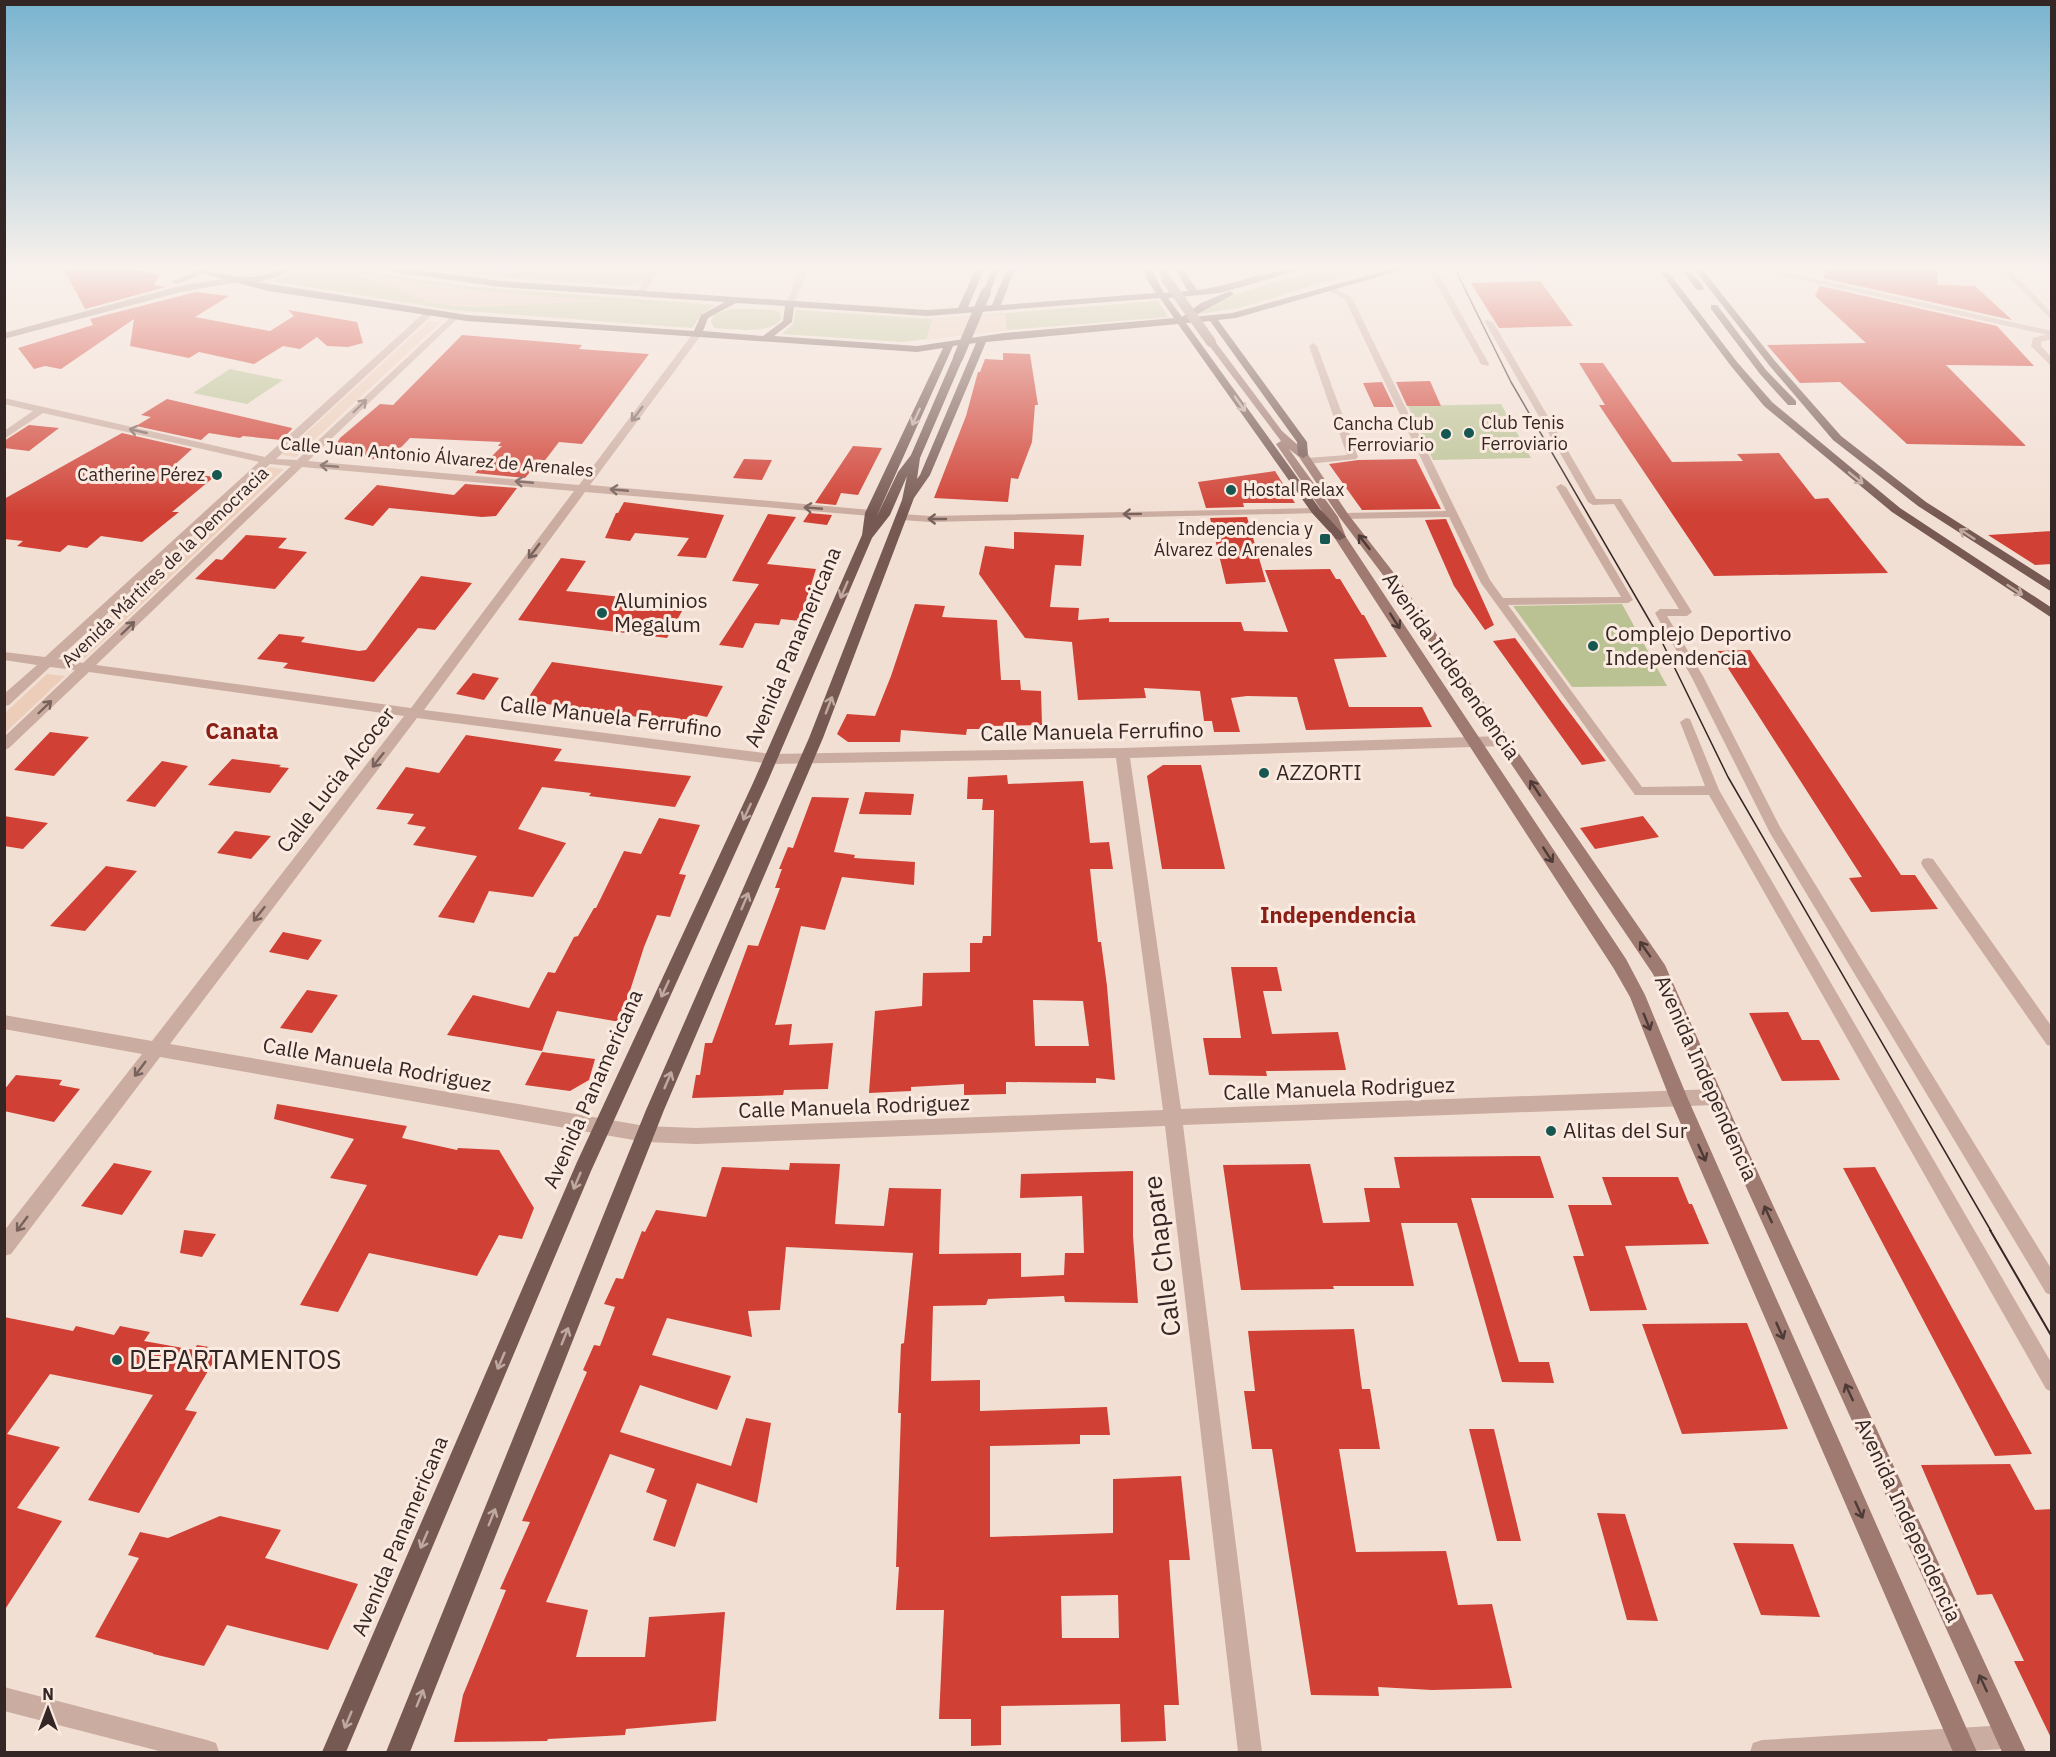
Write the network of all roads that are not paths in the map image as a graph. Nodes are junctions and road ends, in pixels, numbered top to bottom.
1 (387, 351) edge
2 (418, 351) edge
3 (684, 351) edge
4 (946, 351) edge
5 (960, 351) edge
6 (977, 351) edge
7 (1203, 351) edge
8 (1218, 351) edge
9 (1236, 351) edge
10 (1314, 351) edge
11 (1373, 351) edge
12 (1478, 351) edge
13 (1504, 351) edge
14 (1724, 351) edge
15 (1740, 351) edge
16 (1746, 351) edge
17 (1763, 351) edge
18 (2040, 351) edge
19 (1485, 364) dead end
20 (2052, 364) edge
21 (4, 401) edge
22 (42, 410) junction
23 (1278, 433) junction
24 (4, 436) edge
25 (1837, 438) junction
26 (1811, 440) junction
27 (916, 456) junction
28 (1305, 458) junction
29 (267, 461) junction
30 (300, 463) junction
31 (582, 487) junction
32 (1561, 487) dead end
33 (908, 500) junction
34 (1316, 511) junction
35 (872, 513) junction
36 (1451, 514) junction
37 (1344, 516) junction
38 (902, 517) junction
39 (867, 537) junction
40 (1340, 537) junction
41 (2052, 588) edge
42 (1500, 602) junction
43 (2052, 614) edge
44 (4, 656) edge
45 (48, 663) junction
46 (86, 668) junction
47 (4, 702) edge
48 (414, 713) junction
49 (1686, 722) dead end
50 (1503, 741) junction
51 (1474, 742) junction
52 (4, 745) edge
53 (1122, 753) junction
54 (771, 759) junction
55 (805, 759) junction
56 (1713, 790) junction
57 (1928, 862) dead end
58 (4, 1022) edge
59 (2052, 1040) edge
60 (156, 1049) junction
61 (1714, 1097) junction
62 (1679, 1099) junction
63 (1173, 1117) junction
64 (601, 1128) junction
65 (645, 1134) junction
66 (4, 1247) edge
67 (2052, 1287) edge
68 (2052, 1383) edge
69 (4, 1699) edge
70 (2011, 1745) edge
71 (1962, 1746) edge
72 (207, 1752) edge
73 (334, 1752) edge
74 (398, 1752) edge
75 (1250, 1752) edge
76 (1762, 1752) edge

1 - 29 street, Avenida Mártires de la Democracia
30 -> 2 street, Avenida Mártires de la Democracia
3 -> 31 street, Calle Lucia Alcocer
4 -> 35 main road
5 - 27 main road, Avenida Panamericana, bridge
6 - 33 main road
7 -> 34 main road
8 - 23 main road, Avenida Independencia, bridge
9 - 28 main road
10 - 28 lane
11 - 36 lane
12 - 19 lane
13 - 67 lane
14 - 26 main road
15 - 26 main road
16 - 25 main road
17 - 25 main road
18 - 20 street
21 - 22 street, Calle Juan Antonio Álvarez de Arenales
22 - 24 street
29 -> 22 street, Calle Juan Antonio Álvarez de Arenales
23 - 28 main road, Avenida Independencia
23 - 40 main road, Avenida Independencia
41 -> 25 main road
26 -> 43 main road
27 - 33 main road, Avenida Panamericana
27 - 39 main road, Avenida Panamericana
28 - 37 main road, Avenida Independencia
29 - 30 street, Calle Juan Antonio Álvarez de Arenales
29 - 45 street, Avenida Mártires de la Democracia
31 -> 30 street, Calle Juan Antonio Álvarez de Arenales
46 -> 30 street, Avenida Mártires de la Democracia
35 -> 31 street, Calle Juan Antonio Álvarez de Arenales
31 -> 48 street, Calle Lucia Alcocer
32 - 42 lane
33 - 38 main road, Avenida Panamericana
34 -> 38 street
34 - 40 main road
35 - 39 main road
36 - 37 lane
36 - 42 lane
50 -> 37 main road, Avenida Independencia
55 -> 38 main road, Avenida Panamericana
39 -> 54 main road, Avenida Panamericana
40 -> 51 main road, Avenida Independencia
42 - 56 lane
44 - 45 street, Calle Manuela Ferrufino
45 - 46 street, Calle Manuela Ferrufino
45 - 47 street, Avenida Mártires de la Democracia
46 - 48 street, Calle Manuela Ferrufino
52 -> 46 street, Avenida Mártires de la Democracia
48 - 54 street, Calle Manuela Ferrufino
48 -> 60 street, Calle Lucia Alcocer
49 - 56 lane
50 - 51 street, Calle Manuela Ferrufino
61 -> 50 main road, Avenida Independencia
51 - 53 street, Calle Manuela Ferrufino
51 -> 62 main road, Avenida Independencia
53 - 55 street, Calle Manuela Ferrufino
53 - 63 street, Calle Chapare
54 - 55 street, Calle Manuela Ferrufino
54 -> 64 main road, Avenida Panamericana
65 -> 55 main road, Avenida Panamericana
56 - 68 lane
57 - 59 lane
58 - 60 street, Calle Manuela Rodriguez
60 - 64 street, Calle Manuela Rodriguez
60 -> 66 street, Calle Lucia Alcocer
61 - 62 street, Calle Manuela Rodriguez
70 -> 61 main road, Avenida Independencia
62 - 63 street, Calle Manuela Rodriguez
62 -> 71 main road, Avenida Independencia
63 - 65 street, Calle Manuela Rodriguez
63 - 75 street, Calle Chapare
64 - 65 street, Calle Manuela Rodriguez
64 -> 73 main road, Avenida Panamericana
74 -> 65 main road, Avenida Panamericana
69 - 72 street
70 - 71 street
71 - 76 street

